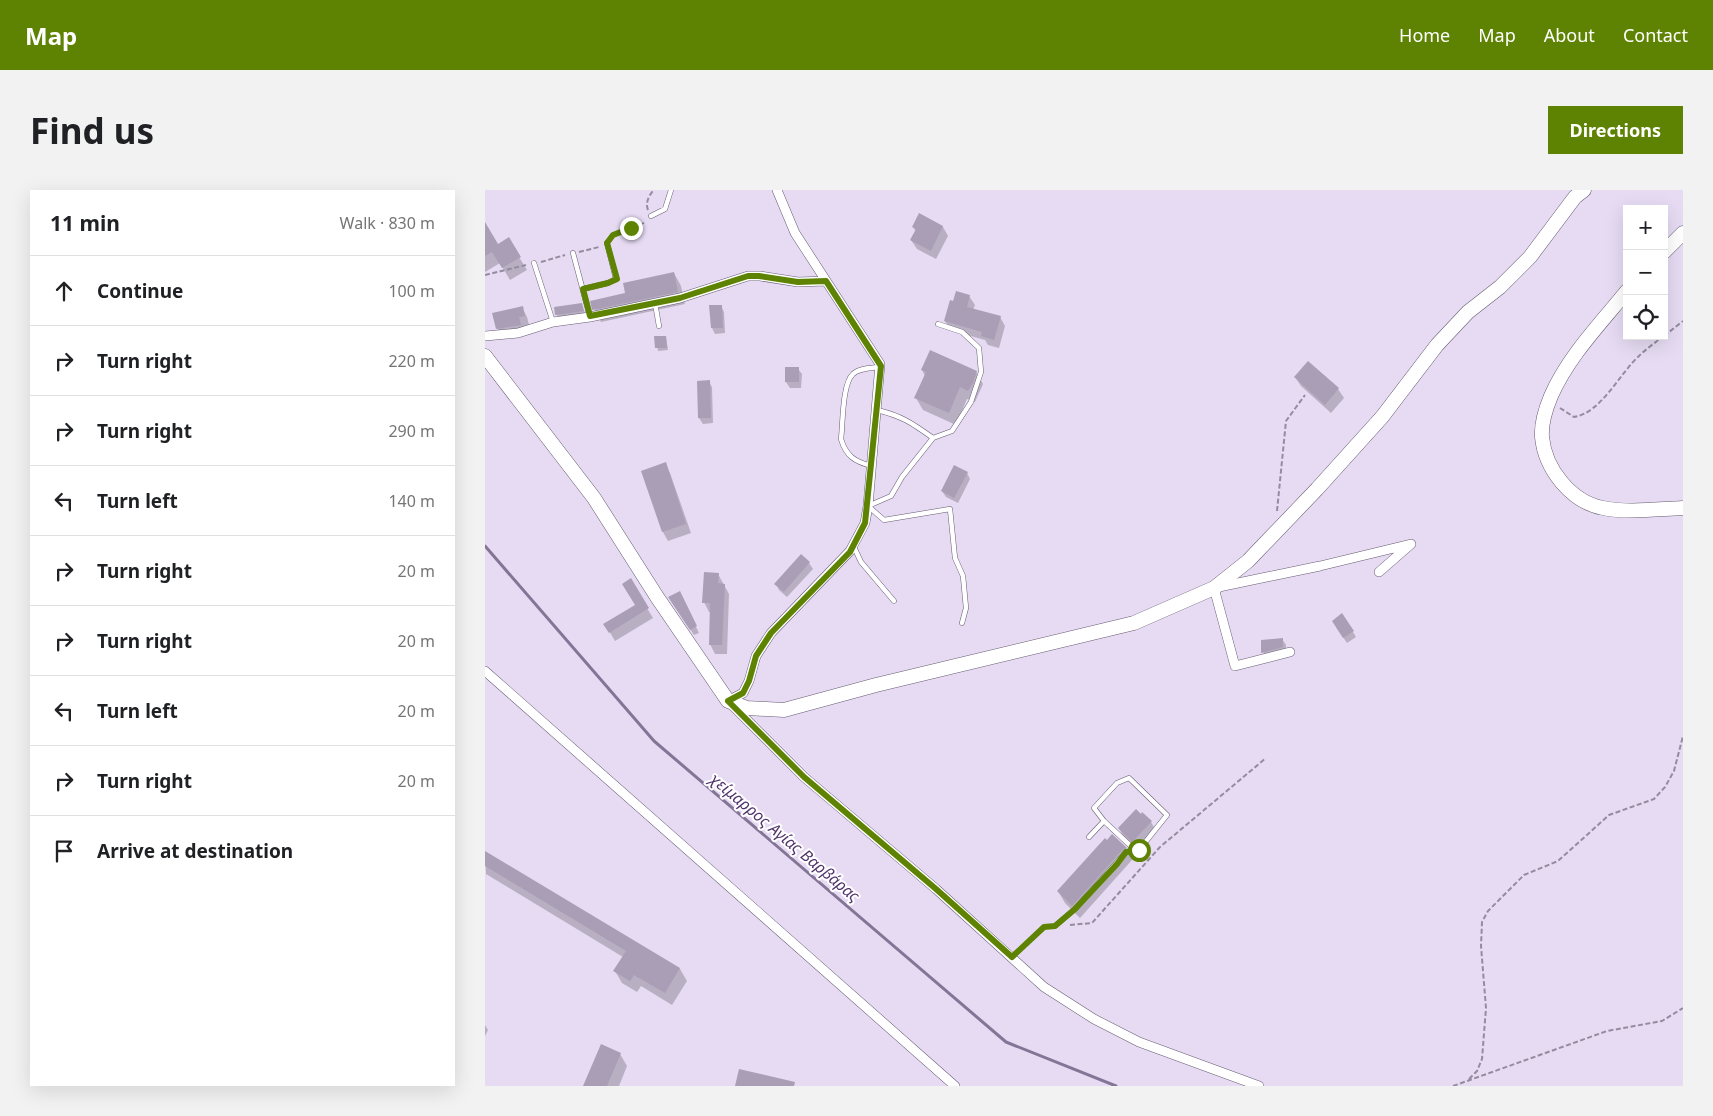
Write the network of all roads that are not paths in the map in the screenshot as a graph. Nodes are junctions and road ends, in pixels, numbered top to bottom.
1 (671, 190) edge
2 (777, 190) edge
3 (1584, 190) edge
4 (651, 216) road end
5 (1683, 233) edge
6 (607, 243) road end
7 (1666, 250) edge
8 (573, 253) road end
9 (534, 263) road end
10 (826, 281) junction
11 (583, 289) junction
12 (1624, 295) edge
13 (655, 303) junction
14 (590, 316) junction
15 (553, 322) junction
16 (938, 324) dead end
17 (659, 326) dead end
18 (485, 336) edge
19 (485, 356) edge
20 (881, 366) junction
21 (877, 410) junction
22 (933, 438) junction
23 (872, 466) junction
24 (868, 506) junction
25 (1683, 508) edge
26 (853, 546) junction
27 (1379, 572) dead end
28 (1215, 588) junction
29 (894, 601) dead end
30 (961, 623) dead end
31 (1290, 652) dead end
32 (485, 671) edge
33 (728, 701) junction
34 (1104, 821) junction
35 (1089, 837) dead end
36 (1135, 850) junction
37 (1055, 926) road end
38 (955, 1086) edge
39 (1259, 1086) edge

1 - 4 lane
2 - 10 street
3 - 28 street
5 - 7 street
6 - 11 lane
8 - 11 lane
9 - 15 lane
10 - 13 street
10 - 20 street
11 - 14 lane
12 - 25 street
13 - 14 street
13 - 17 lane
14 - 15 street
15 - 18 street
16 - 22 lane
19 - 33 street
20 - 21 street
20 - 23 lane
21 - 22 lane
21 - 23 street
22 - 24 lane
23 - 24 street
24 - 26 street
24 - 30 lane
26 - 29 lane
26 - 33 street
27 - 28 street
28 - 31 street
28 - 33 street
32 - 38 street
33 - 39 street
34 - 35 lane
34 - 36 lane
34 - 36 lane
36 - 37 lane

